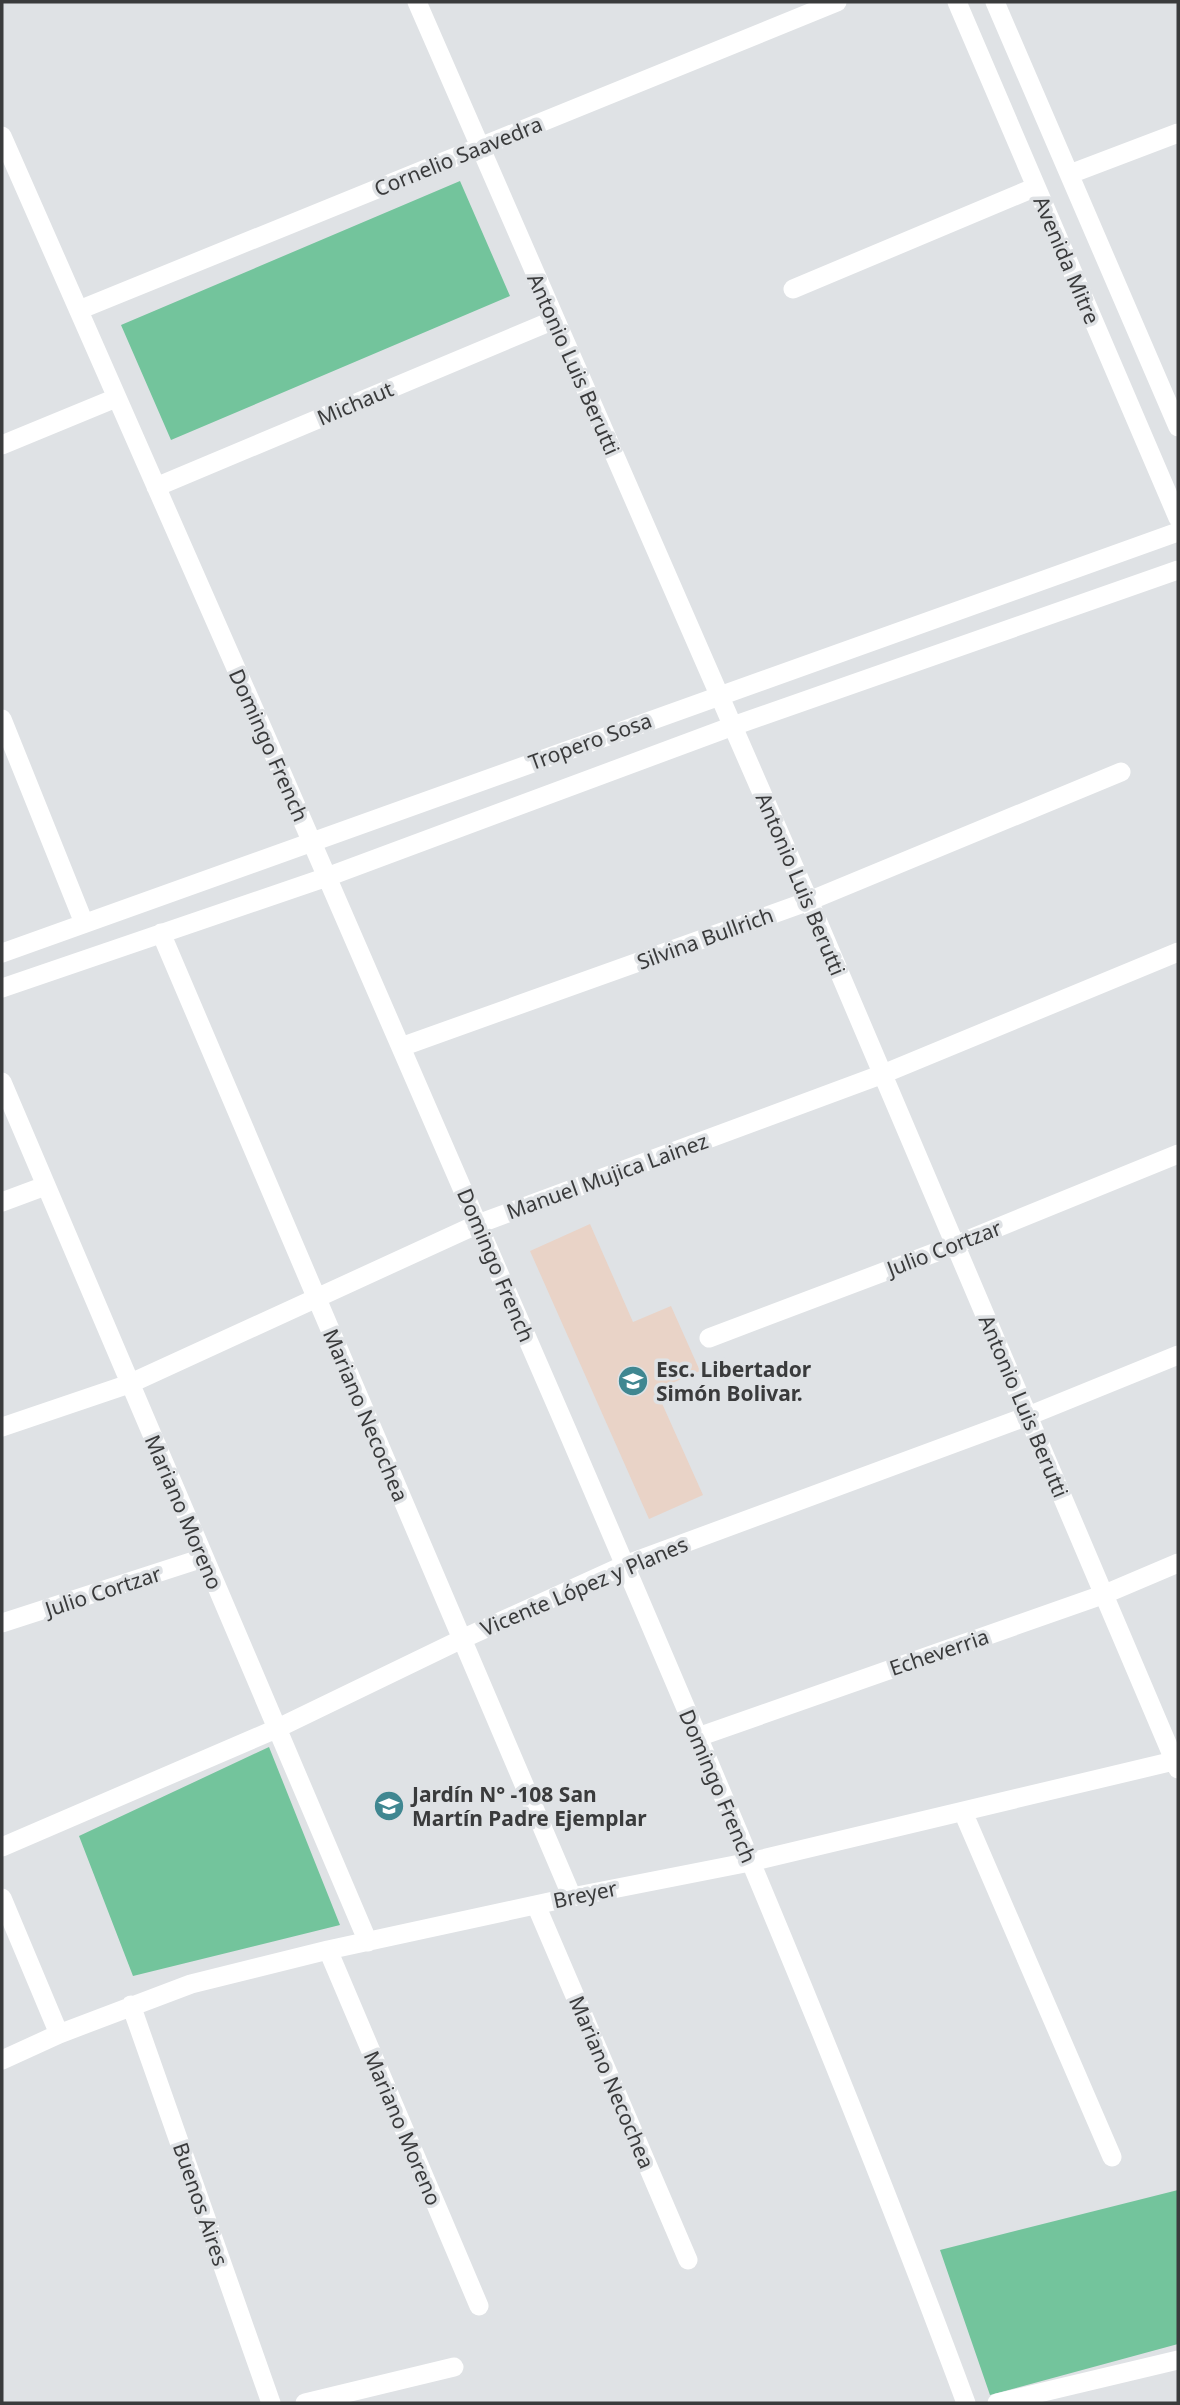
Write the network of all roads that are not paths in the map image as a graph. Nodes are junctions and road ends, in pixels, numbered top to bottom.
1 (417, 2) edge
2 (837, 2) edge
3 (957, 2) edge
4 (995, 2) edge
5 (1178, 133) edge
6 (2, 136) edge
7 (481, 147) junction
8 (1070, 174) junction
9 (1036, 187) junction
10 (793, 289) dead end
11 (79, 310) junction
12 (554, 320) junction
13 (116, 398) junction
14 (1178, 427) edge
15 (2, 444) edge
16 (156, 487) junction
17 (1178, 518) edge
18 (1178, 531) edge
19 (1178, 570) edge
20 (719, 695) junction
21 (2, 719) edge
22 (733, 726) junction
23 (1121, 772) dead end
24 (310, 841) junction
25 (327, 877) junction
26 (809, 901) junction
27 (85, 923) junction
28 (161, 933) junction
29 (1178, 952) edge
30 (2, 953) edge
31 (2, 988) edge
32 (401, 1047) junction
33 (883, 1074) junction
34 (2, 1082) edge
35 (1178, 1154) edge
36 (45, 1186) junction
37 (2, 1202) edge
38 (478, 1224) junction
39 (955, 1245) junction
40 (316, 1299) junction
41 (709, 1338) dead end
42 (1178, 1355) edge
43 (129, 1384) junction
44 (1028, 1416) junction
45 (2, 1427) edge
46 (203, 1558) junction
47 (1178, 1563) edge
48 (625, 1565) junction
49 (1105, 1594) junction
50 (2, 1623) edge
51 (462, 1639) junction
52 (276, 1729) junction
53 (698, 1737) junction
54 (1177, 1763) edge
55 (963, 1812) junction
56 (2, 1847) edge
57 (750, 1862) junction
58 (572, 1897) junction
59 (2, 1898) edge
60 (536, 1905) junction
61 (368, 1942) junction
62 (328, 1950) junction
63 (131, 2005) junction
64 (60, 2034) junction
65 (2, 2060) edge
66 (1112, 2157) dead end
67 (688, 2260) dead end
68 (479, 2306) dead end
69 (1178, 2360) edge
70 (454, 2367) dead end
71 (271, 2403) edge
72 (305, 2403) edge
73 (966, 2403) edge
74 (997, 2403) edge

1 - 7 street, Antonio Luis Berutti
2 - 7 street, Cornelio Saavedra
3 - 9 street, Avenida Mitre
4 - 8 street, Avenida Mitre
5 - 8 street
6 - 11 street, Domingo French
7 - 11 street, Cornelio Saavedra
7 - 12 street, Antonio Luis Berutti
8 - 14 street, Avenida Mitre
9 - 10 street
9 - 17 street, Avenida Mitre
11 - 13 street, Domingo French
12 - 16 street, Michaut
12 - 20 street, Antonio Luis Berutti
13 - 15 street
13 - 16 street, Domingo French
16 - 24 street, Domingo French
18 - 20 street, Tropero Sosa
19 - 22 street, Tropero Sosa
20 - 22 street, Antonio Luis Berutti
20 - 24 street, Tropero Sosa
21 - 27 street
22 - 25 street, Tropero Sosa
22 - 26 street, Antonio Luis Berutti
23 - 26 street, Silvina Bullrich
24 - 25 street, Domingo French
24 - 27 street, Tropero Sosa
25 - 28 street, Tropero Sosa
25 - 32 street, Domingo French
26 - 32 street, Silvina Bullrich
26 - 33 street, Antonio Luis Berutti
27 - 30 street, Tropero Sosa
28 - 31 street, Tropero Sosa
28 - 40 street, Mariano Necochea
29 - 33 street, Manuel Mujica Lainez
32 - 38 street, Domingo French
33 - 38 street, Manuel Mujica Lainez
33 - 39 street, Antonio Luis Berutti
34 - 36 street, Mariano Moreno
35 - 39 street, Julio Cortzar
36 - 37 street
36 - 43 street, Mariano Moreno
38 - 40 street, Manuel Mujica Lainez
38 - 48 street, Domingo French
39 - 41 street, Julio Cortzar
39 - 44 street, Antonio Luis Berutti
40 - 43 street, Manuel Mujica Lainez
40 - 51 street, Mariano Necochea
42 - 44 street, Vicente López y Planes
43 - 45 street, Manuel Mujica Lainez
43 - 46 street, Mariano Moreno
44 - 48 street, Vicente López y Planes
44 - 49 street, Antonio Luis Berutti
46 - 50 street, Julio Cortzar
46 - 52 street, Mariano Moreno
47 - 49 street, Echeverria
48 - 51 street, Vicente López y Planes
48 - 53 street, Domingo French
49 - 53 street, Echeverria
49 - 54 street, Antonio Luis Berutti
51 - 52 street, Vicente López y Planes
51 - 58 street, Mariano Necochea
52 - 56 street, Vicente López y Planes
52 - 61 street, Mariano Moreno
53 - 57 street, Domingo French
54 - 55 street, Breyer
55 - 57 street, Breyer
55 - 66 street
57 - 58 street, Breyer
57 - 73 street, Domingo French
58 - 60 street, Breyer
59 - 64 street
60 - 61 street, Breyer
60 - 67 street, Mariano Necochea
61 - 62 street, Breyer
62 - 63 street, Breyer
62 - 68 street, Mariano Moreno
63 - 64 street, Breyer
63 - 71 street, Buenos Aires
64 - 65 street, Breyer
69 - 74 street
70 - 72 street

